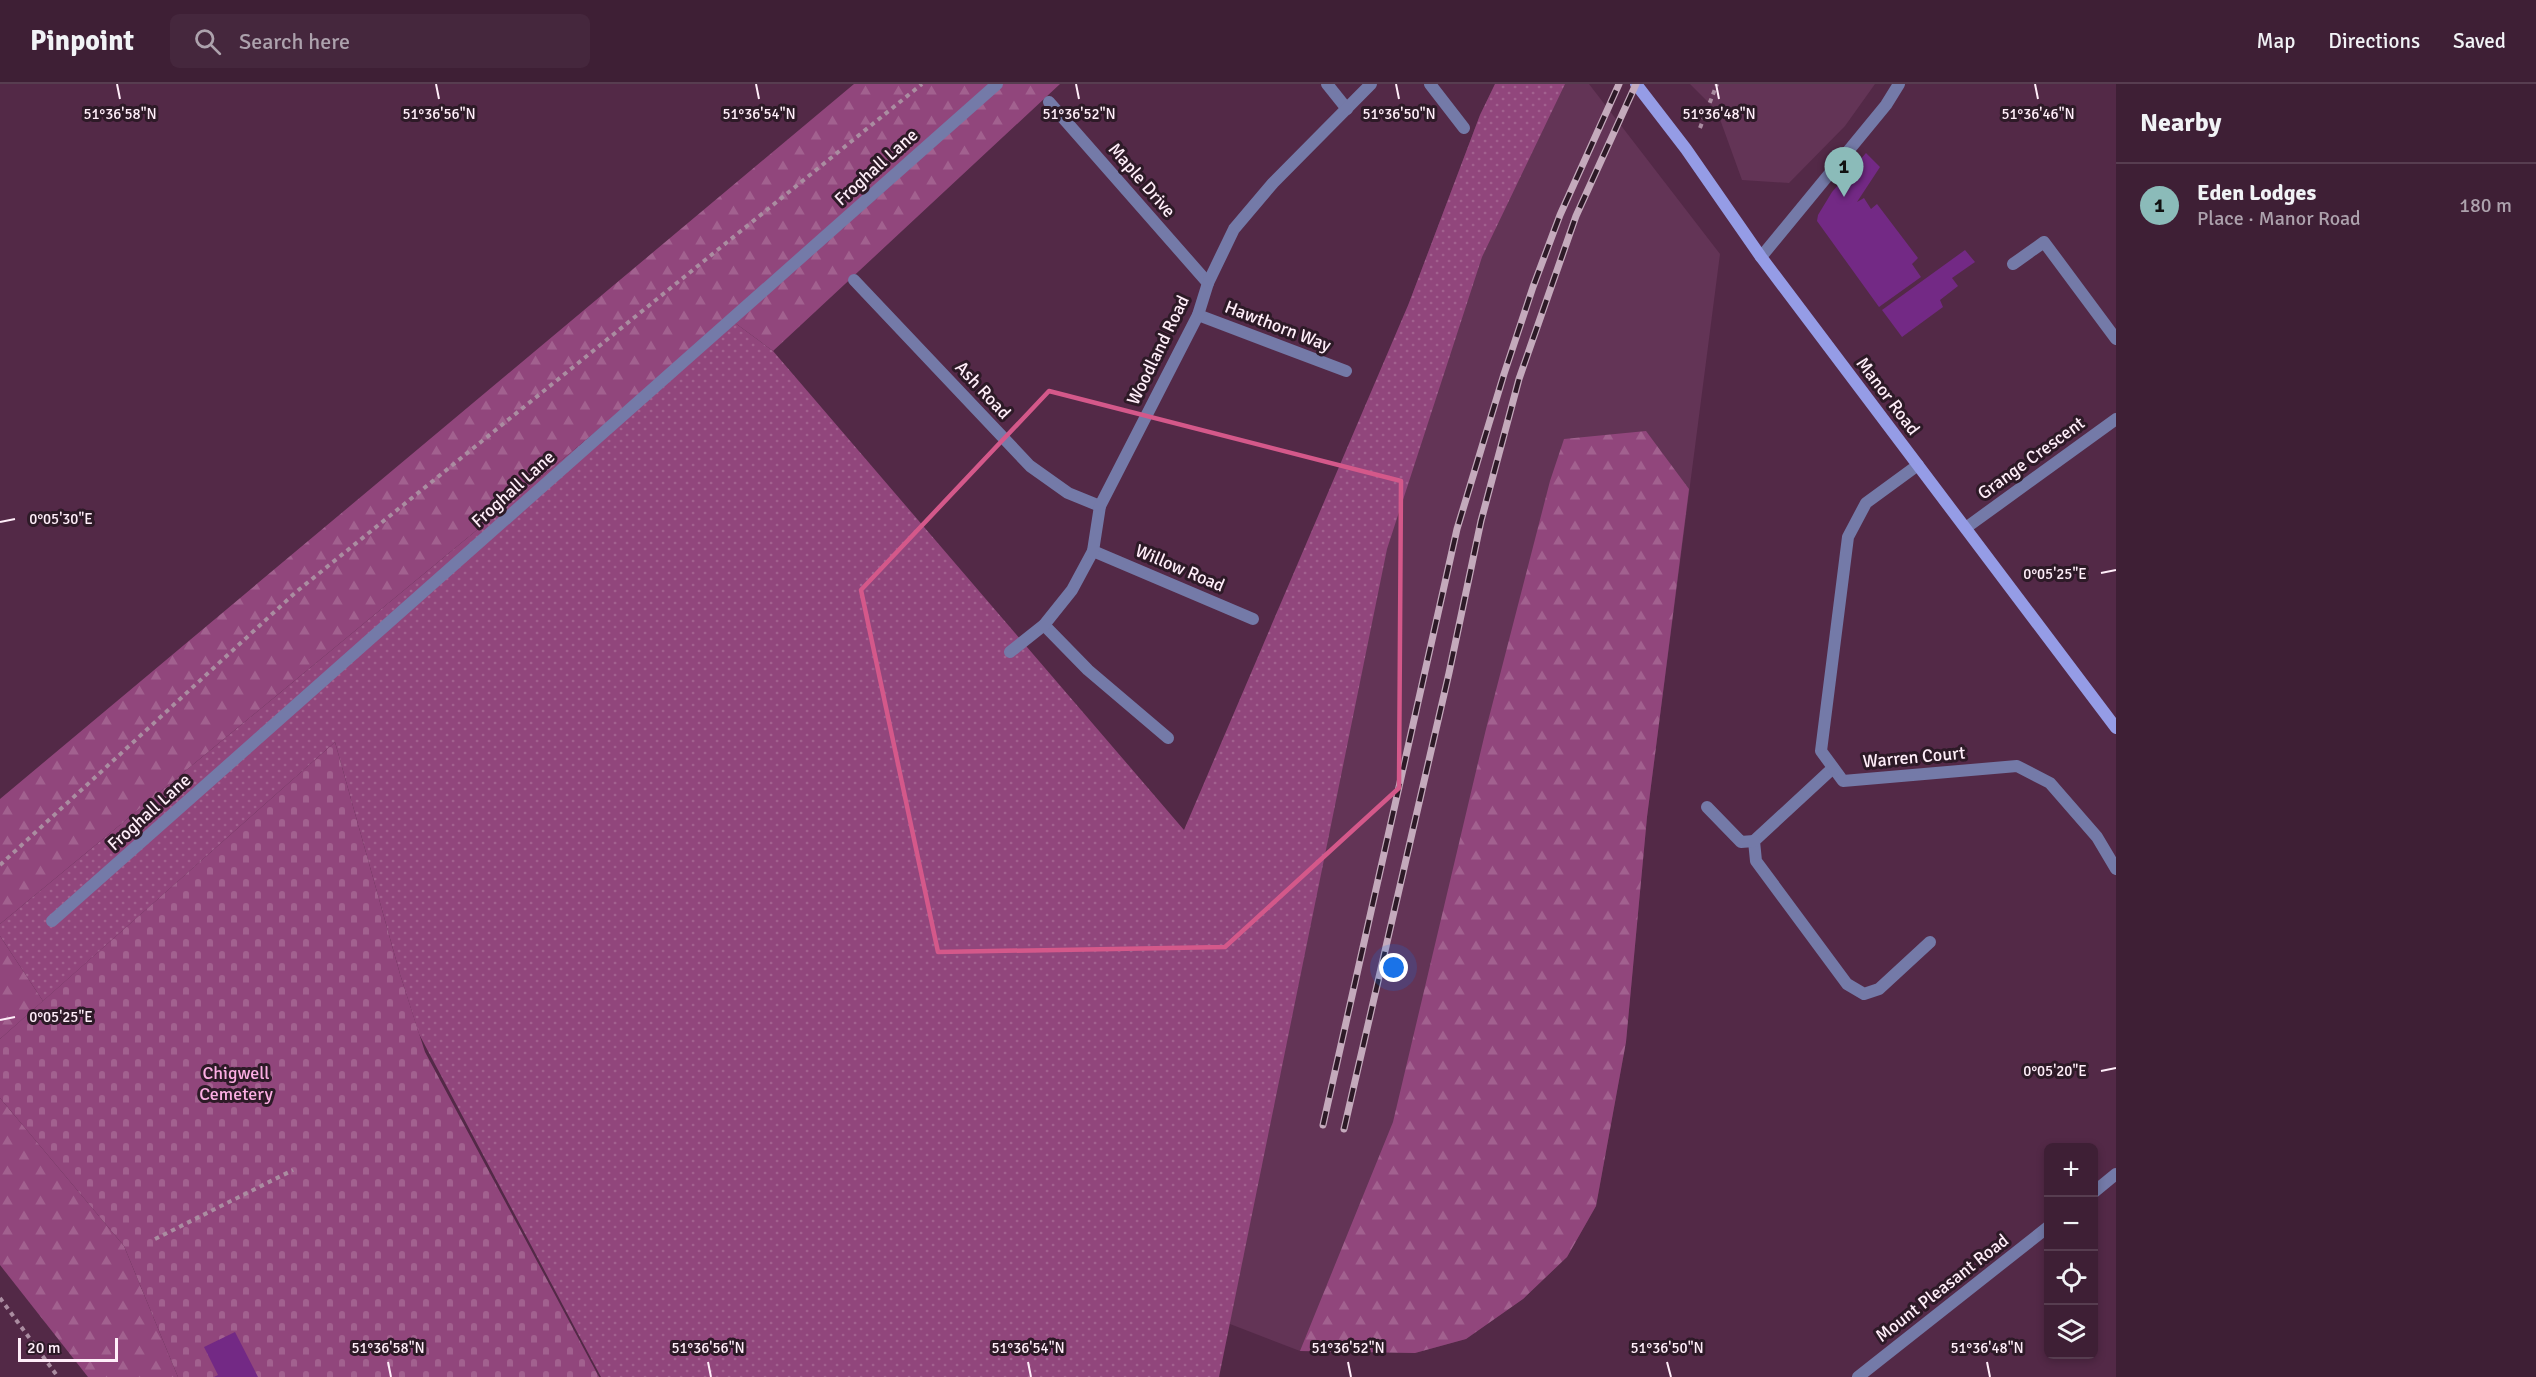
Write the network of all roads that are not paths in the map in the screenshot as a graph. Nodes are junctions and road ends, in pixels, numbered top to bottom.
1 (997, 84) edge
2 (1327, 84) edge
3 (1371, 84) edge
4 (1430, 84) edge
5 (1636, 84) edge
6 (1899, 84) edge
7 (1049, 102) dead end
8 (1347, 109) junction
9 (1464, 128) dead end
10 (1761, 257) junction
11 (2013, 264) dead end
12 (854, 280) dead end
13 (1208, 283) junction
14 (1198, 315) junction
15 (2116, 339) edge
16 (1346, 371) dead end
17 (2116, 418) edge
18 (1918, 465) junction
19 (1100, 506) junction
20 (1966, 527) junction
21 (1093, 551) junction
22 (1253, 619) dead end
23 (1044, 625) junction
24 (1010, 652) dead end
25 (2116, 728) edge
26 (1167, 738) dead end
27 (1833, 768) junction
28 (1707, 807) dead end
29 (1754, 841) junction
30 (2116, 869) edge
31 (52, 921) dead end
32 (1930, 942) dead end
33 (2116, 1174) edge
34 (2098, 1189) edge
35 (2044, 1231) edge
36 (1858, 1377) edge

1 - 31 street, Froghall Lane
2 - 8 street
3 - 8 street, Woodland Road
4 - 9 street
5 - 10 main road, Manor Road
6 - 10 street
7 - 13 street, Maple Drive
8 - 13 street, Woodland Road
10 - 18 main road, Manor Road
11 - 15 street
12 - 19 street, Ash Road
13 - 14 street, Woodland Road
14 - 16 street, Hawthorn Way
14 - 19 street, Woodland Road
17 - 20 street, Grange Crescent
18 - 20 main road, Manor Road
18 - 27 street
19 - 21 street, Woodland Road
20 - 25 main road, Manor Road
21 - 22 street, Willow Road
21 - 23 street, Woodland Road
23 - 24 street, Woodland Road
23 - 26 street
27 - 29 street
27 - 30 street, Warren Court
28 - 29 street
29 - 32 street
33 - 34 street
35 - 36 street, Mount Pleasant Road

